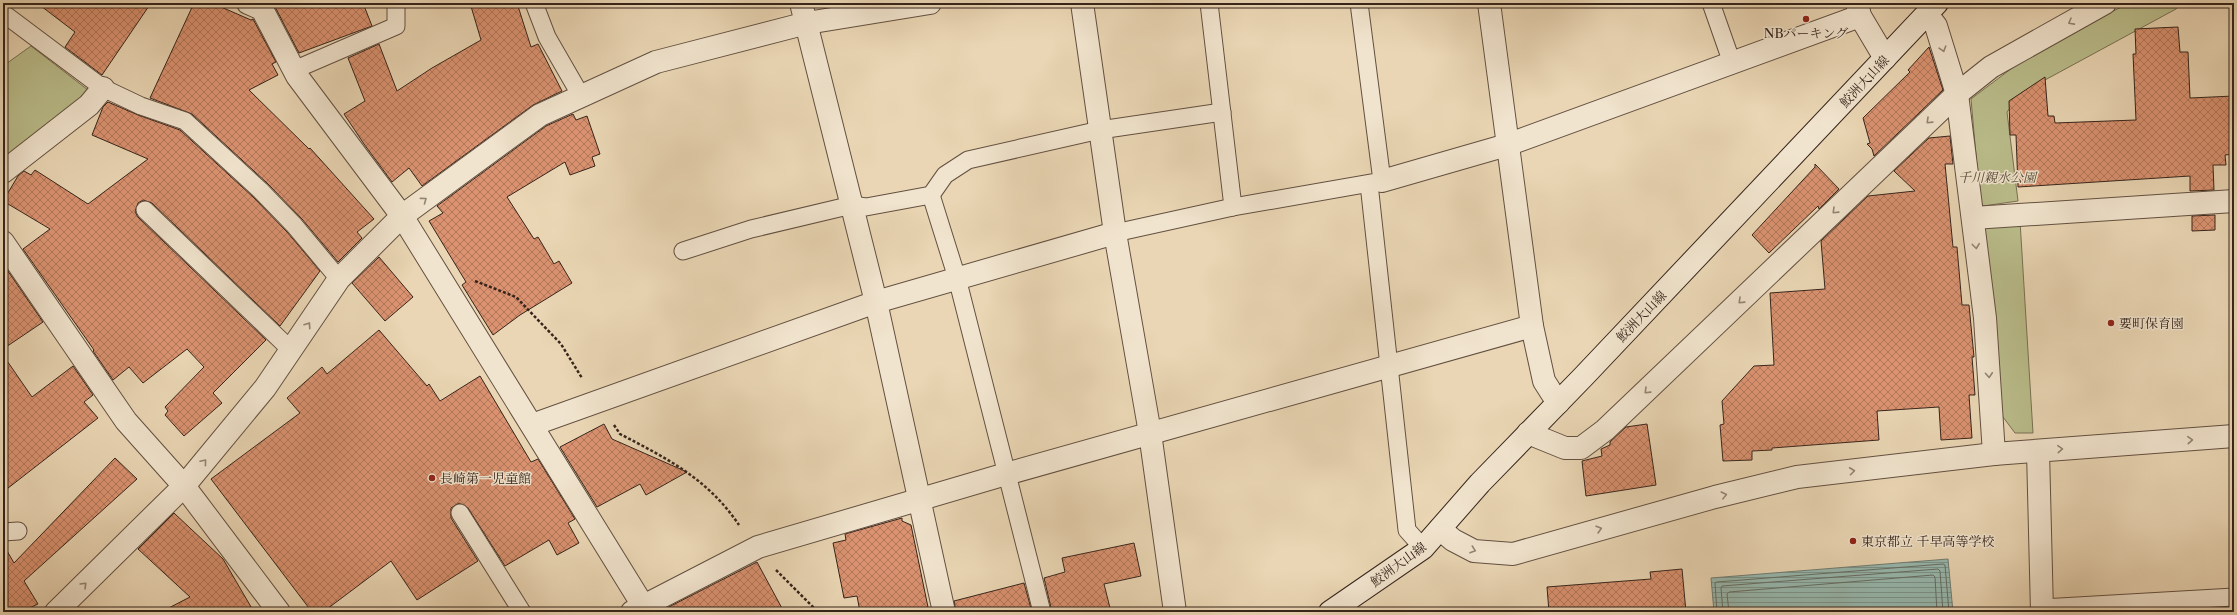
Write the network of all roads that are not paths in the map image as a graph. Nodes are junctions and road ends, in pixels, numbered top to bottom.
1 (248, 3) edge
2 (396, 3) edge
3 (534, 3) edge
4 (801, 3) edge
5 (930, 3) edge
6 (1082, 3) edge
7 (1209, 3) edge
8 (1359, 3) edge
9 (1489, 3) edge
10 (1710, 3) edge
11 (2105, 3) edge
12 (904, 5) edge
13 (1932, 8) edge
14 (1858, 10) edge
15 (3, 13) edge
16 (807, 23) junction
17 (1886, 58) junction
18 (1732, 63) junction
19 (294, 70) junction
20 (103, 88) junction
21 (1957, 94) junction
22 (581, 96) junction
23 (1222, 112) junction
24 (1100, 130) junction
25 (1507, 145) junction
26 (3, 172) edge
27 (1376, 183) junction
28 (931, 195) junction
29 (2234, 201) edge
30 (852, 205) junction
31 (1233, 207) junction
32 (145, 210) dead end
33 (402, 216) junction
34 (1973, 218) junction
35 (1115, 232) junction
36 (3, 242) edge
37 (683, 251) dead end
38 (957, 278) junction
39 (339, 279) junction
40 (876, 302) junction
41 (1532, 326) junction
42 (291, 350) junction
43 (1390, 366) junction
44 (1558, 403) junction
45 (532, 425) junction
46 (1150, 433) junction
47 (1528, 433) junction
48 (2234, 436) edge
49 (2038, 451) junction
50 (1994, 454) junction
51 (1006, 474) junction
52 (184, 486) junction
53 (920, 499) junction
54 (460, 513) dead end
55 (1440, 529) junction
56 (1423, 548) junction
57 (2234, 597) edge
58 (641, 610) edge
59 (2042, 610) edge
60 (58, 612) edge
61 (279, 612) edge
62 (522, 612) edge
63 (944, 612) edge
64 (1042, 612) edge
65 (1175, 612) edge
66 (1330, 612) edge

1 - 19 street
2 - 19 lane
3 - 22 lane
4 - 16 street
5 - 12 street
6 - 24 street
7 - 23 lane
8 - 27 lane
9 - 25 street
10 - 18 lane
11 -> 21 street
12 - 16 street
13 - 17 street, 鮫洲大山線
13 -> 21 street
14 - 17 street
14 - 18 street
15 - 20 lane
16 - 22 street
16 - 30 street
17 - 44 street, 鮫洲大山線
18 - 25 street
19 - 33 street
20 - 26 street
20 - 39 lane
21 - 34 street
21 -> 47 street
33 -> 22 street
23 - 24 lane
23 - 31 lane
24 - 28 lane
24 - 35 street
25 - 27 street
25 - 41 street
27 - 31 lane
27 - 43 lane
28 - 30 lane
28 - 38 lane
29 - 34 street
30 - 37 lane
30 - 40 street
31 - 35 lane
32 - 42 lane
33 - 39 street
33 - 45 street
34 -> 50 street
35 - 38 street
35 - 46 street
36 - 52 street
38 - 40 street
38 - 51 lane
42 -> 39 street
40 - 45 street
40 - 53 street
41 - 43 street
41 - 44 street
52 -> 42 street
43 - 46 street
43 - 56 lane
44 - 47 street, 鮫洲大山線
45 - 58 street
46 - 51 street
46 - 65 street
47 - 55 street, 鮫洲大山線
49 -> 48 street
49 - 50 street
49 - 59 street
55 -> 50 street
51 - 53 street
51 - 64 lane
60 -> 52 street
52 - 61 street
53 - 58 street
53 - 63 street
54 - 62 lane
55 - 56 street, 鮫洲大山線
56 - 66 street, 鮫洲大山線
57 - 59 lane

